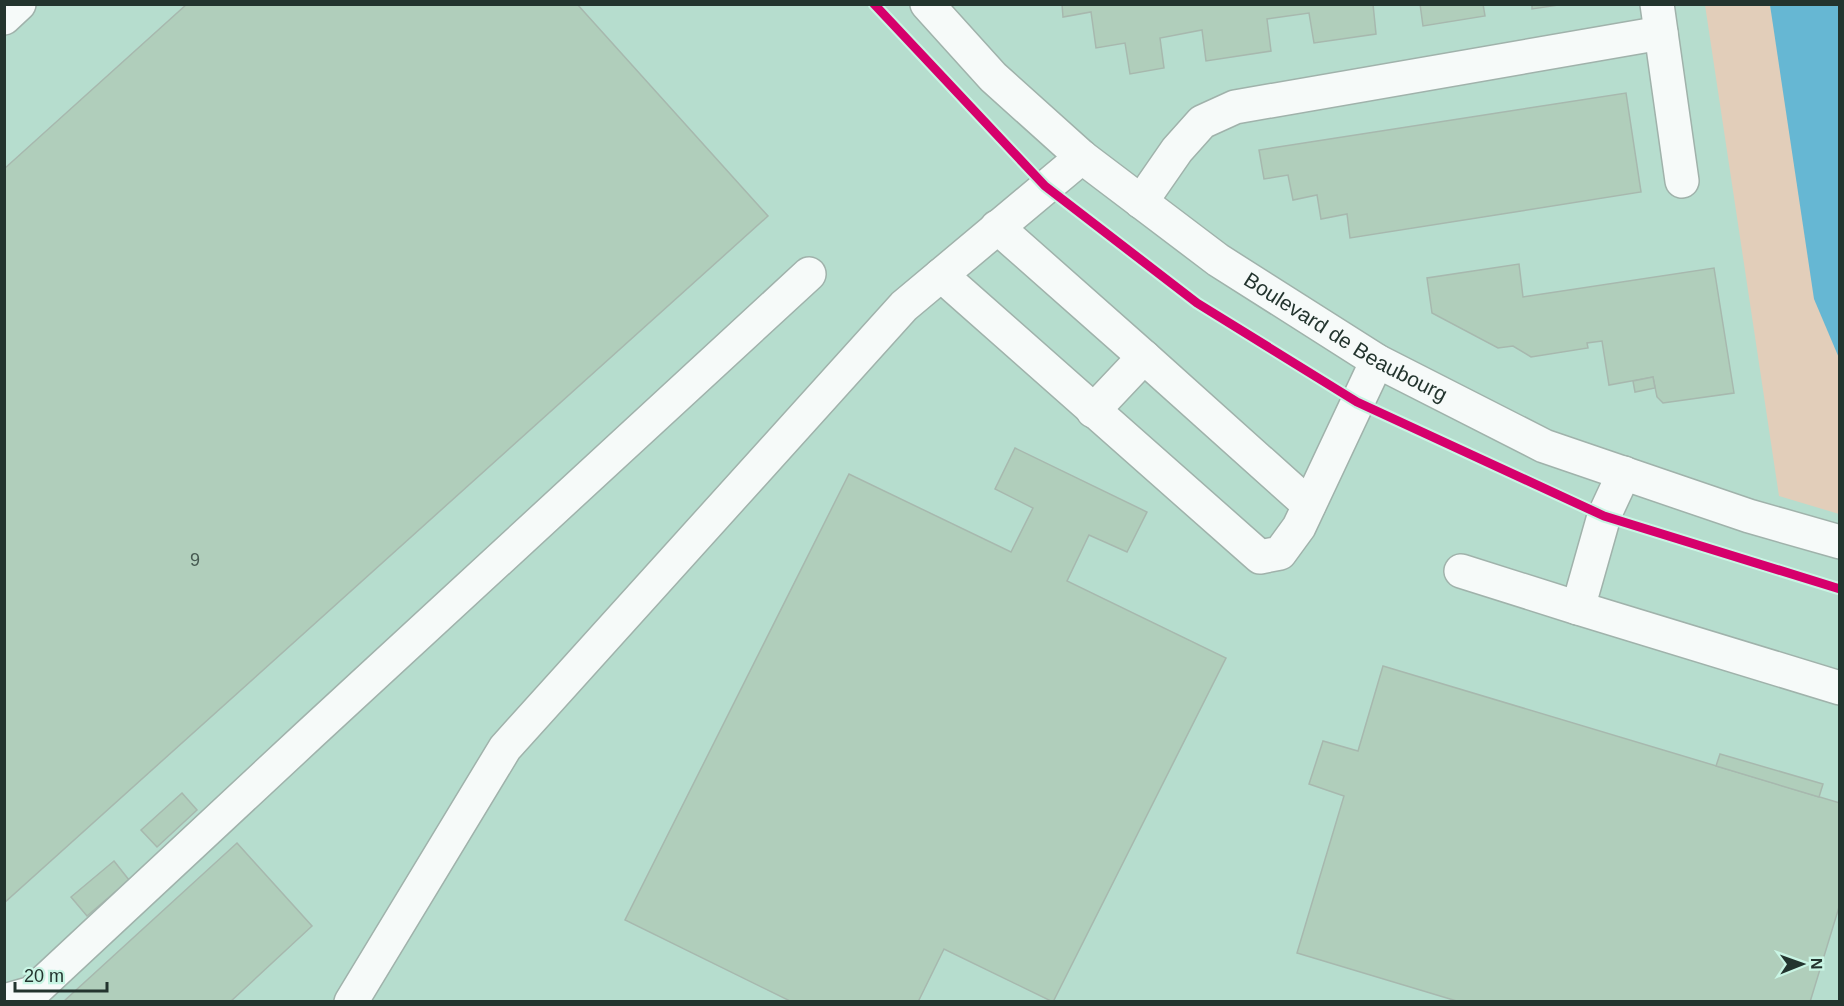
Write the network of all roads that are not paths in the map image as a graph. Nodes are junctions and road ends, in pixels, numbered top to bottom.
1 (19, 4) edge
2 (927, 4) edge
3 (4, 18) edge
4 (1659, 19) edge
5 (1082, 157) junction
6 (1682, 181) dead end
7 (1142, 202) junction
8 (998, 227) junction
9 (809, 274) dead end
10 (940, 275) junction
11 (1144, 357) junction
12 (1377, 361) junction
13 (1093, 411) junction
14 (1624, 473) junction
15 (1309, 505) junction
16 (1839, 542) edge
17 (1461, 571) dead end
18 (1578, 608) junction
19 (1839, 688) edge
20 (4, 1001) edge
21 (351, 1002) edge

1 - 3 main road
2 - 5 main road, Boulevard de Beaubourg
4 - 6 main road
4 - 7 main road
5 - 7 main road, Boulevard de Beaubourg
5 - 8 main road
7 - 12 main road, Boulevard de Beaubourg
8 - 10 main road
8 - 11 main road
9 - 20 main road
10 - 13 main road
10 - 21 main road
11 - 13 main road
11 - 15 main road
12 - 14 main road, Boulevard de Beaubourg
12 - 15 main road
13 - 15 main road
14 - 16 main road, Boulevard de Beaubourg
14 - 18 main road
17 - 18 main road
18 - 19 main road

